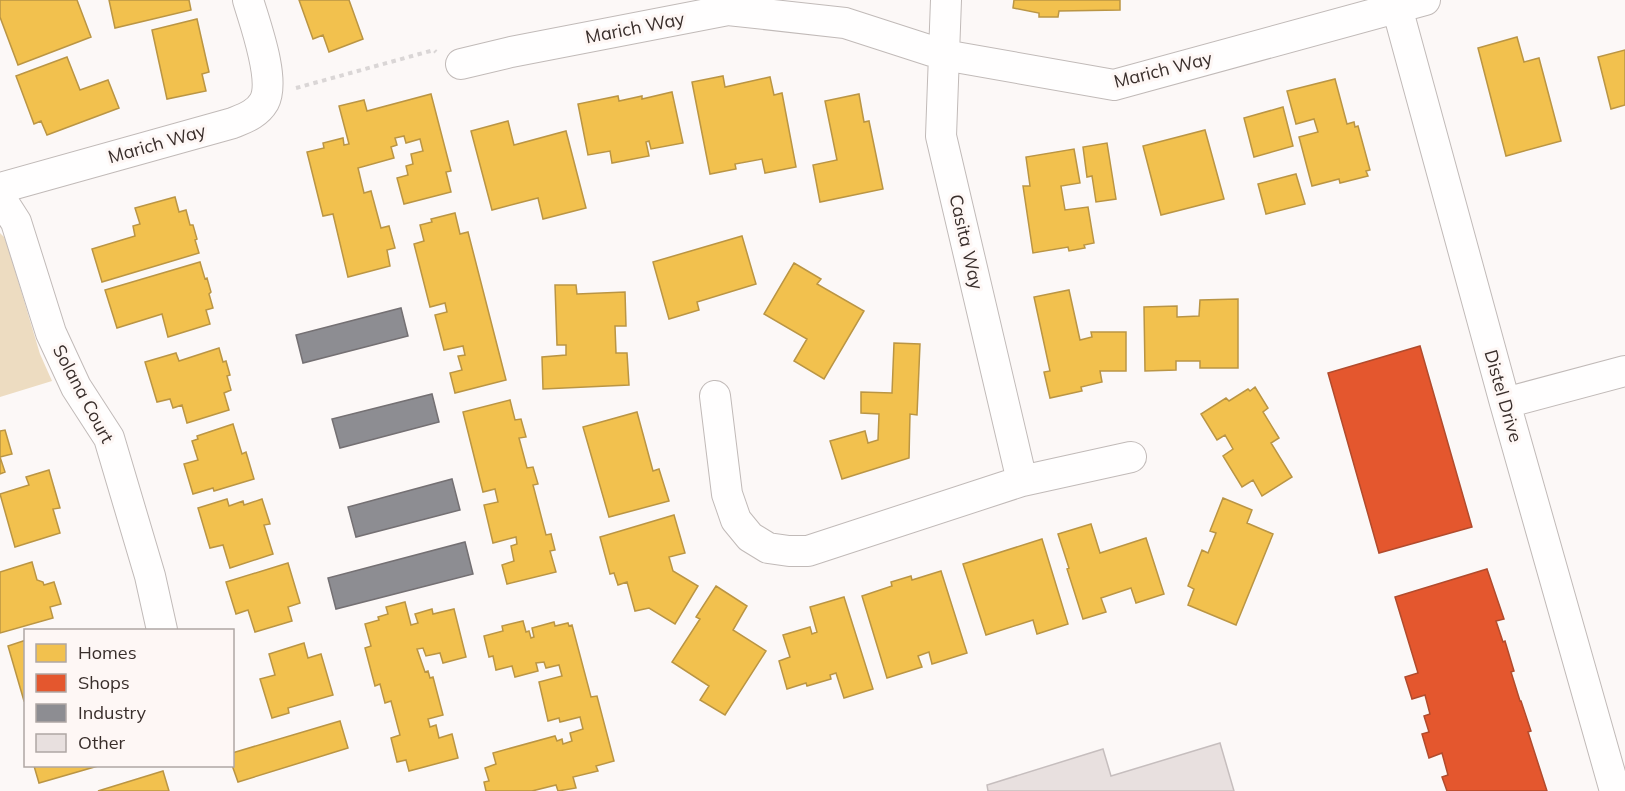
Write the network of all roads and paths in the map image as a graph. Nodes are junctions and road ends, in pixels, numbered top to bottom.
1 (248, 0) edge
2 (946, 0) edge
3 (1405, 3) edge
4 (945, 55) junction
5 (461, 64) joint
6 (264, 102) junction
7 (0, 188) edge
8 (0, 197) edge
9 (1625, 371) edge
10 (716, 396) dead end
11 (1505, 403) junction
12 (1131, 457) dead end
13 (1022, 481) junction
14 (162, 629) edge
15 (1615, 791) edge

1 - 6 street
2 - 4 street, Casita Way
3 - 4 street, Marich Way
3 - 11 street, Distel Drive
4 - 5 street, Marich Way
4 - 13 street, Casita Way
5 - 6 path
6 - 7 street, Marich Way
8 - 14 street, Solana Court
9 - 11 street
10 - 13 street
11 - 15 street, Distel Drive
12 - 13 street

